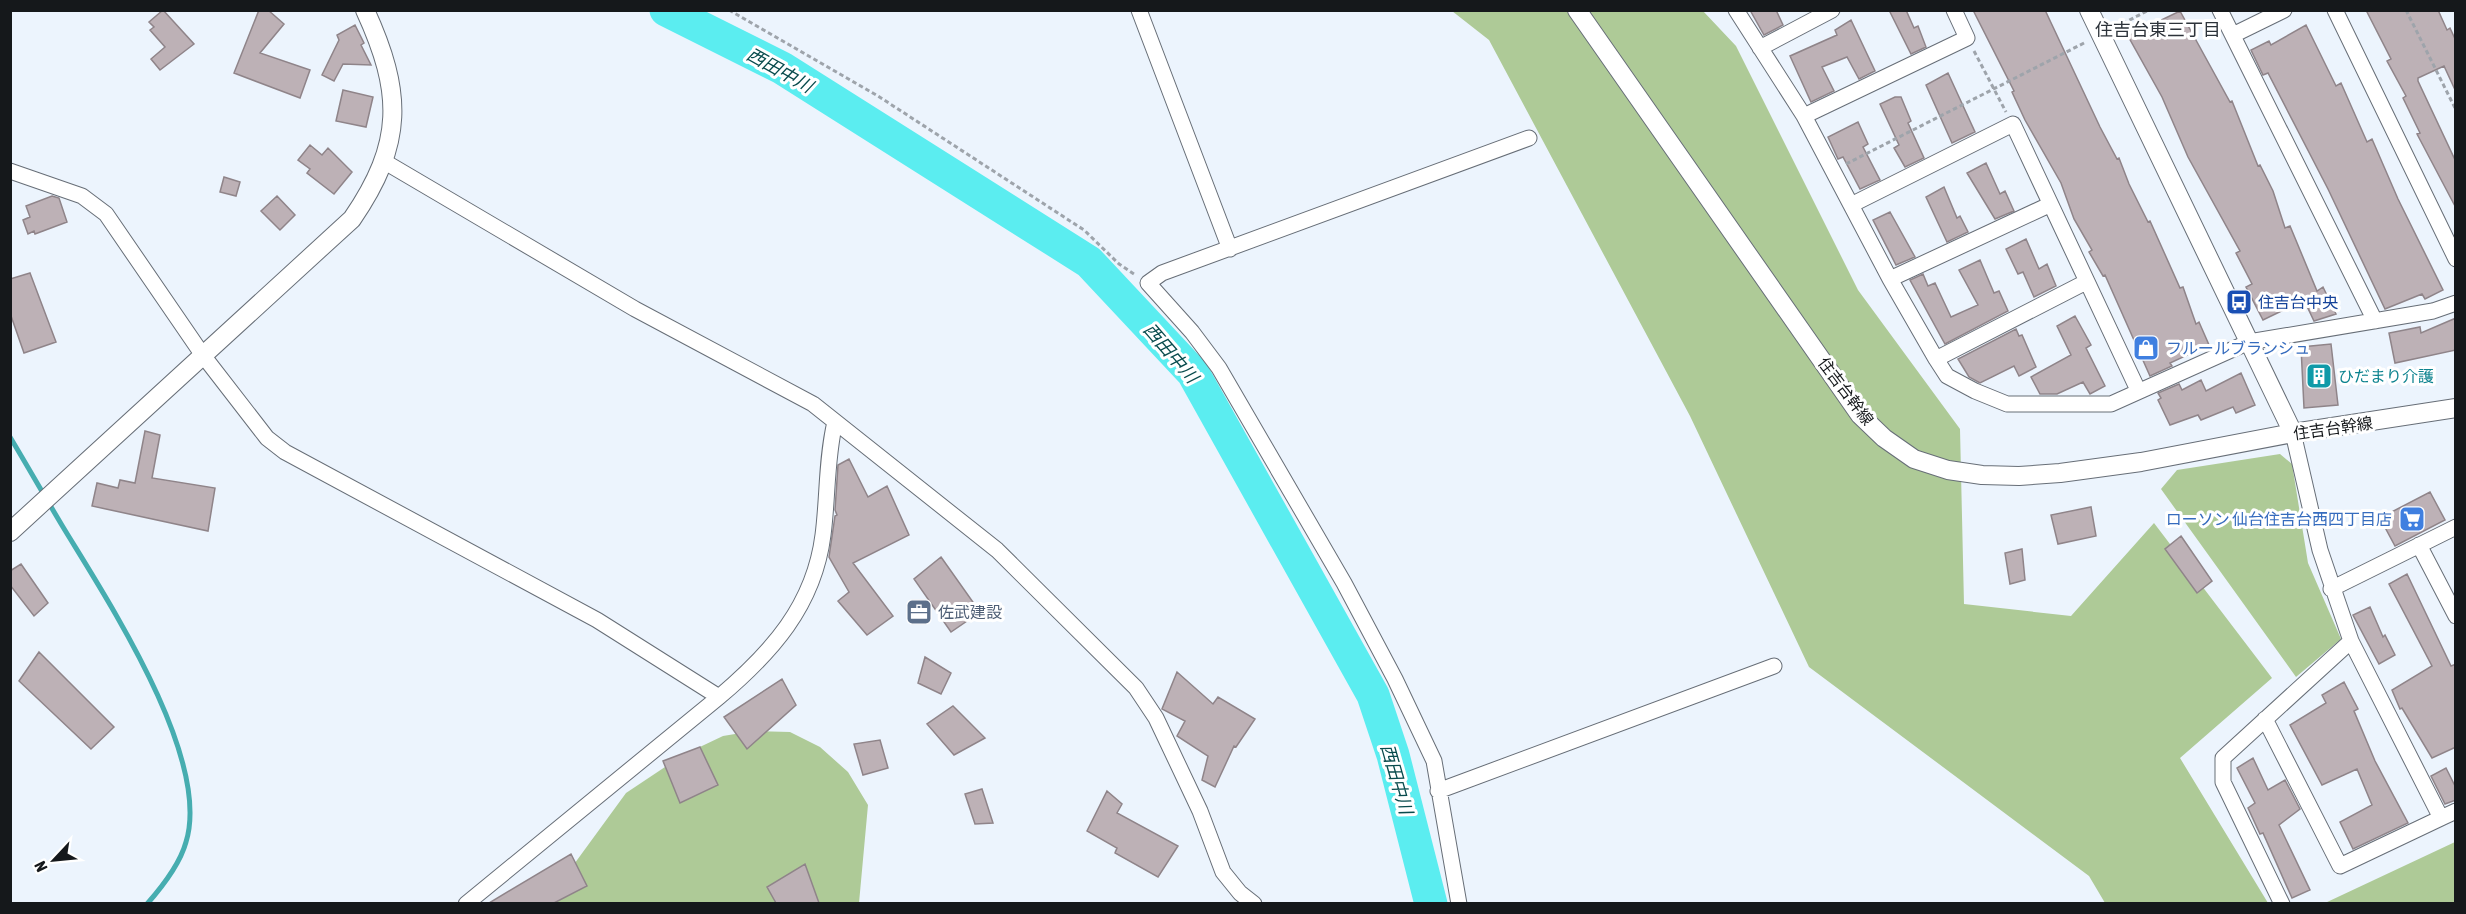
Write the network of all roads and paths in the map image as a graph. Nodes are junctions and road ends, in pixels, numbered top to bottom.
1 (365, 10) edge
2 (729, 10) edge
3 (1139, 10) edge
4 (1577, 10) edge
5 (1736, 10) edge
6 (1832, 10) edge
7 (1954, 10) edge
8 (2089, 10) edge
9 (2149, 10) edge
10 (2220, 10) edge
11 (2284, 10) edge
12 (2335, 10) edge
13 (2406, 10) edge
14 (2101, 35) junction
15 (2233, 35) junction
16 (1967, 38) junction
17 (1760, 48) junction
18 (1993, 89) junction
19 (2456, 110) edge
20 (1804, 116) junction
21 (2013, 124) junction
22 (1529, 138) dead end
23 (385, 162) junction
24 (10, 171) edge
25 (1833, 171) junction
26 (1853, 204) junction
27 (2049, 205) junction
28 (1230, 249) junction
29 (2456, 259) edge
30 (1890, 279) junction
31 (2086, 282) junction
32 (1148, 283) junction
33 (2456, 303) edge
34 (2374, 321) junction
35 (2249, 342) junction
36 (202, 354) junction
37 (1936, 359) junction
38 (2139, 390) junction
39 (2456, 408) edge
40 (835, 422) junction
41 (2293, 433) junction
42 (2456, 527) edge
43 (10, 532) edge
44 (2419, 545) junction
45 (2331, 589) junction
46 (2456, 616) edge
47 (2351, 641) junction
48 (1774, 666) dead end
49 (719, 697) junction
50 (2265, 719) junction
51 (1438, 791) junction
52 (2456, 811) edge
53 (2441, 818) junction
54 (466, 903) edge
55 (1254, 903) edge
56 (1459, 903) edge
57 (2282, 903) edge

1 - 23 street
2 - 32 path
3 - 28 street
4 - 41 street, 住吉台幹線
5 - 17 street
6 - 17 street
7 - 16 street
8 - 14 street
9 - 14 path
10 - 15 street
11 - 15 street
12 - 29 street
13 - 19 path
14 - 18 path
14 - 35 street
15 - 34 street
16 - 18 path
16 - 20 street
17 - 20 street
18 - 21 path
18 - 25 path
20 - 25 street
21 - 26 street
21 - 27 street
22 - 28 street
23 - 36 street
23 - 40 street
24 - 36 street
25 - 26 street
26 - 30 street
27 - 30 street
27 - 31 street
28 - 32 street
30 - 37 street
31 - 37 street
31 - 38 street
32 - 51 street
33 - 34 street
34 - 35 street
35 - 38 street
35 - 41 street
36 - 43 street
36 - 49 street
37 - 38 street
39 - 41 street, 住吉台幹線
40 - 49 street
40 - 55 street
41 - 45 street
42 - 44 street
44 - 45 street
44 - 46 street
45 - 47 street
47 - 50 street
47 - 53 street
48 - 51 street
49 - 54 street
50 - 53 street
50 - 57 street
51 - 56 street
52 - 53 street

